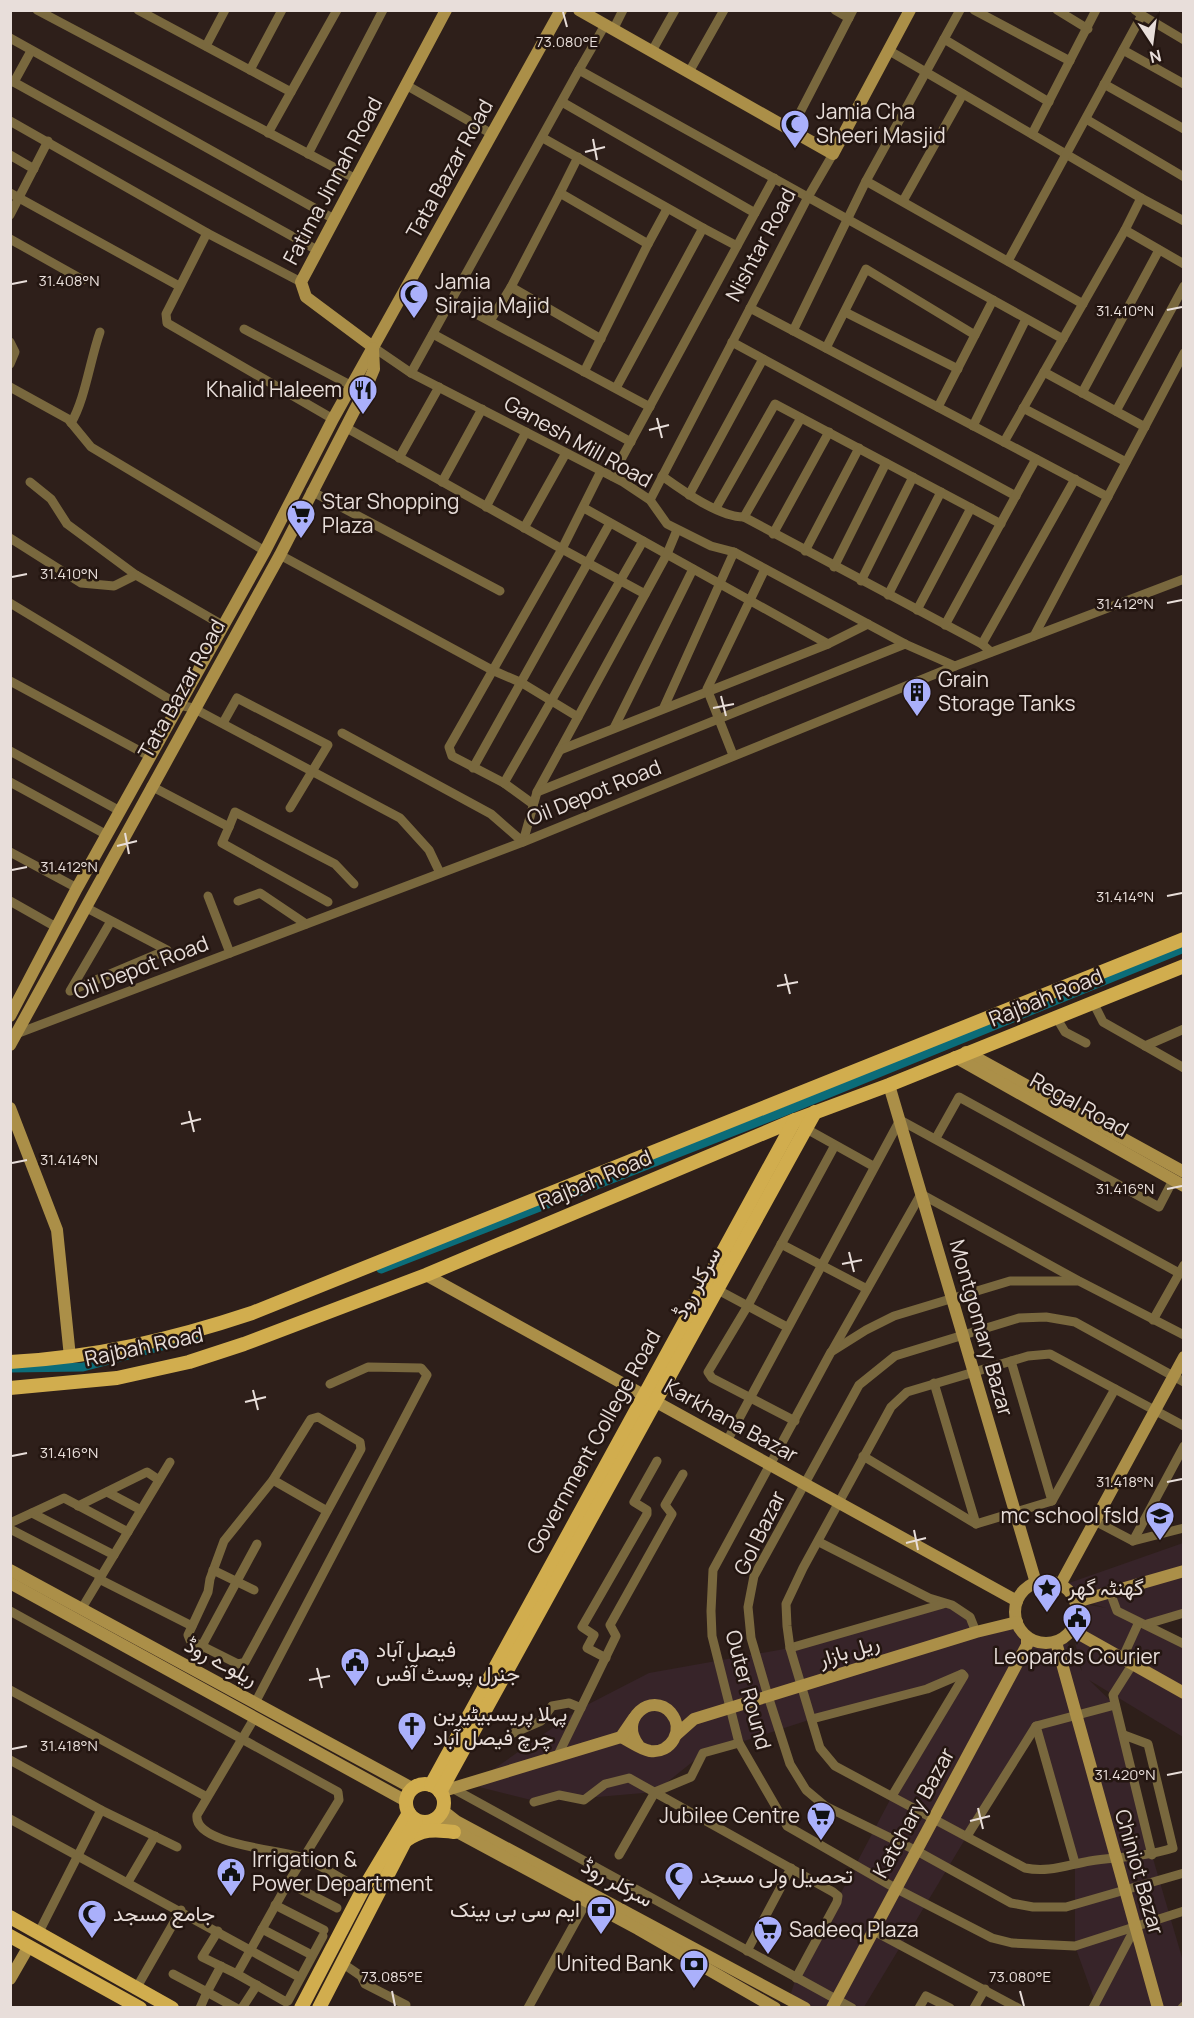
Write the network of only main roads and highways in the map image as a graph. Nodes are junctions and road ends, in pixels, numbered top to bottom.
1 (1184, 939) edge
2 (1184, 966) edge
3 (815, 1113) junction
4 (795, 1120) junction
5 (760, 1136) junction
6 (776, 1154) junction
7 (646, 1156) junction
8 (656, 1175) junction
9 (10, 1362) edge
10 (10, 1388) edge
11 (526, 1627) junction
12 (441, 1788) junction
13 (410, 1811) junction
14 (454, 1832) road end
15 (405, 1842) junction
16 (10, 1917) edge
17 (10, 1936) edge
18 (140, 2007) edge
19 (172, 2007) edge
20 (301, 2007) edge
21 (319, 2007) edge

1 - 7 main road, Rajbah Road
2 - 3 main road, Rajbah Road
3 - 4 main road, Rajbah Road
3 - 11 main road, سرکلر روڈ
4 - 5 main road, Rajbah Road
4 - 6 main road, Government College Road
5 - 6 main road
5 - 8 main road, Rajbah Road
6 - 11 main road, Government College Road
7 - 8 main road
7 - 9 main road, Rajbah Road
8 - 10 main road, Rajbah Road
11 - 12 main road, Government College Road
12 - 13 main road
12 - 13 main road
13 - 15 main road
13 - 20 main road
14 - 15 main road
15 - 21 main road
16 - 19 main road
17 - 18 main road

